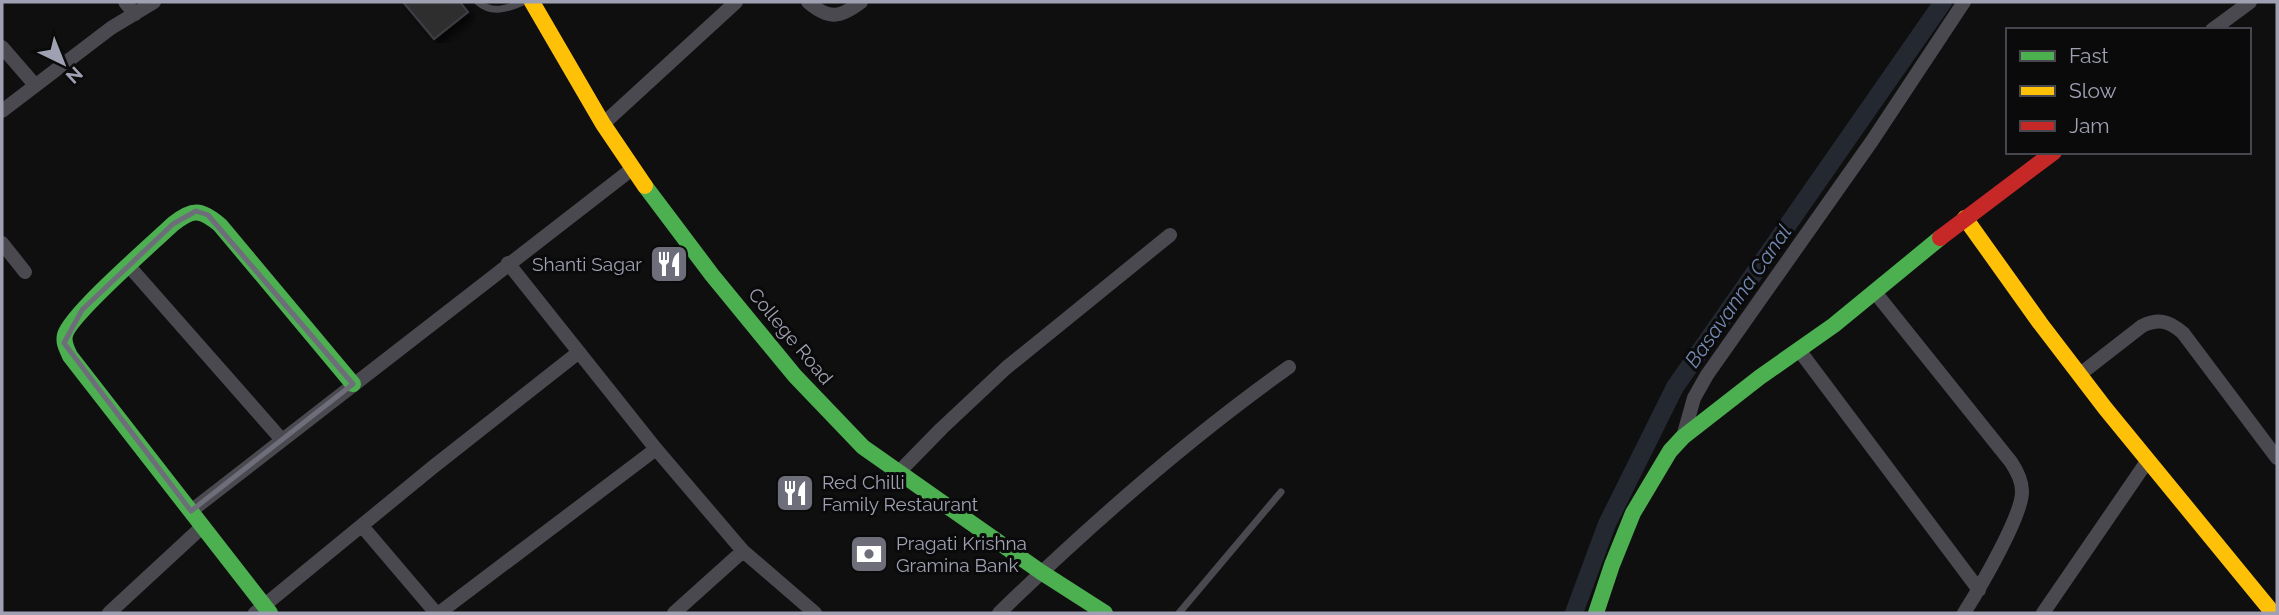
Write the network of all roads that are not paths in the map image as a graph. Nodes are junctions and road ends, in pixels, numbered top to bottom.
1 (125, 2) edge
2 (154, 2) edge
3 (478, 2) edge
4 (523, 2) edge
5 (532, 2) edge
6 (736, 2) edge
7 (808, 2) edge
8 (861, 2) edge
9 (1964, 2) edge
10 (2250, 2) edge
11 (135, 14) junction
12 (2215, 28) edge
13 (2, 47) edge
14 (35, 85) junction
15 (2, 111) edge
16 (603, 124) junction
17 (2050, 154) edge
18 (632, 169) junction
19 (1965, 218) junction
20 (1170, 235) dead end
21 (2, 243) edge
22 (508, 264) junction
23 (128, 265) junction
24 (25, 272) dead end
25 (1874, 291) junction
26 (1799, 349) junction
27 (579, 352) junction
28 (1289, 367) dead end
29 (2079, 375) junction
30 (353, 384) junction
31 (1682, 437) junction
32 (282, 440) junction
33 (656, 449) junction
34 (2277, 458) edge
35 (2148, 460) junction
36 (898, 473) junction
37 (1281, 492) dead end
38 (191, 512) junction
39 (362, 526) junction
40 (202, 527) junction
41 (743, 551) junction
42 (1041, 572) junction
43 (1979, 590) junction
44 (263, 611) edge
45 (108, 613) edge
46 (438, 613) edge
47 (674, 613) edge
48 (815, 613) edge
49 (999, 613) edge
50 (1105, 613) edge
51 (1179, 613) edge
52 (1596, 613) edge
53 (1964, 613) edge
54 (2043, 613) edge
55 (2273, 613) edge

1 - 11 street
2 - 11 street
3 - 4 lane
5 - 16 street, College Road
6 - 16 street
7 - 8 street
9 - 31 street
10 - 12 street
11 - 14 street
13 - 14 street
14 - 15 street
16 - 18 street, College Road
17 - 19 street
18 - 22 street
18 - 36 street, College Road
19 - 25 street
19 - 29 street
20 - 36 street
21 - 24 street
22 - 27 street
22 - 30 street
23 - 30 street
23 - 32 street
23 - 38 street
25 - 26 street
25 - 43 street
26 - 31 street
26 - 43 street
27 - 33 street
27 - 39 street
28 - 42 street
29 - 34 street
29 - 35 street
30 - 32 street
31 - 52 street
32 - 38 street
33 - 41 street
33 - 46 street
35 - 54 street
35 - 55 street
36 - 42 street, College Road
37 - 51 lane
38 - 40 street
39 - 44 street
39 - 46 street
40 - 44 street
40 - 45 street
41 - 47 street
41 - 48 street
42 - 49 street
42 - 50 street, College Road
43 - 53 street

